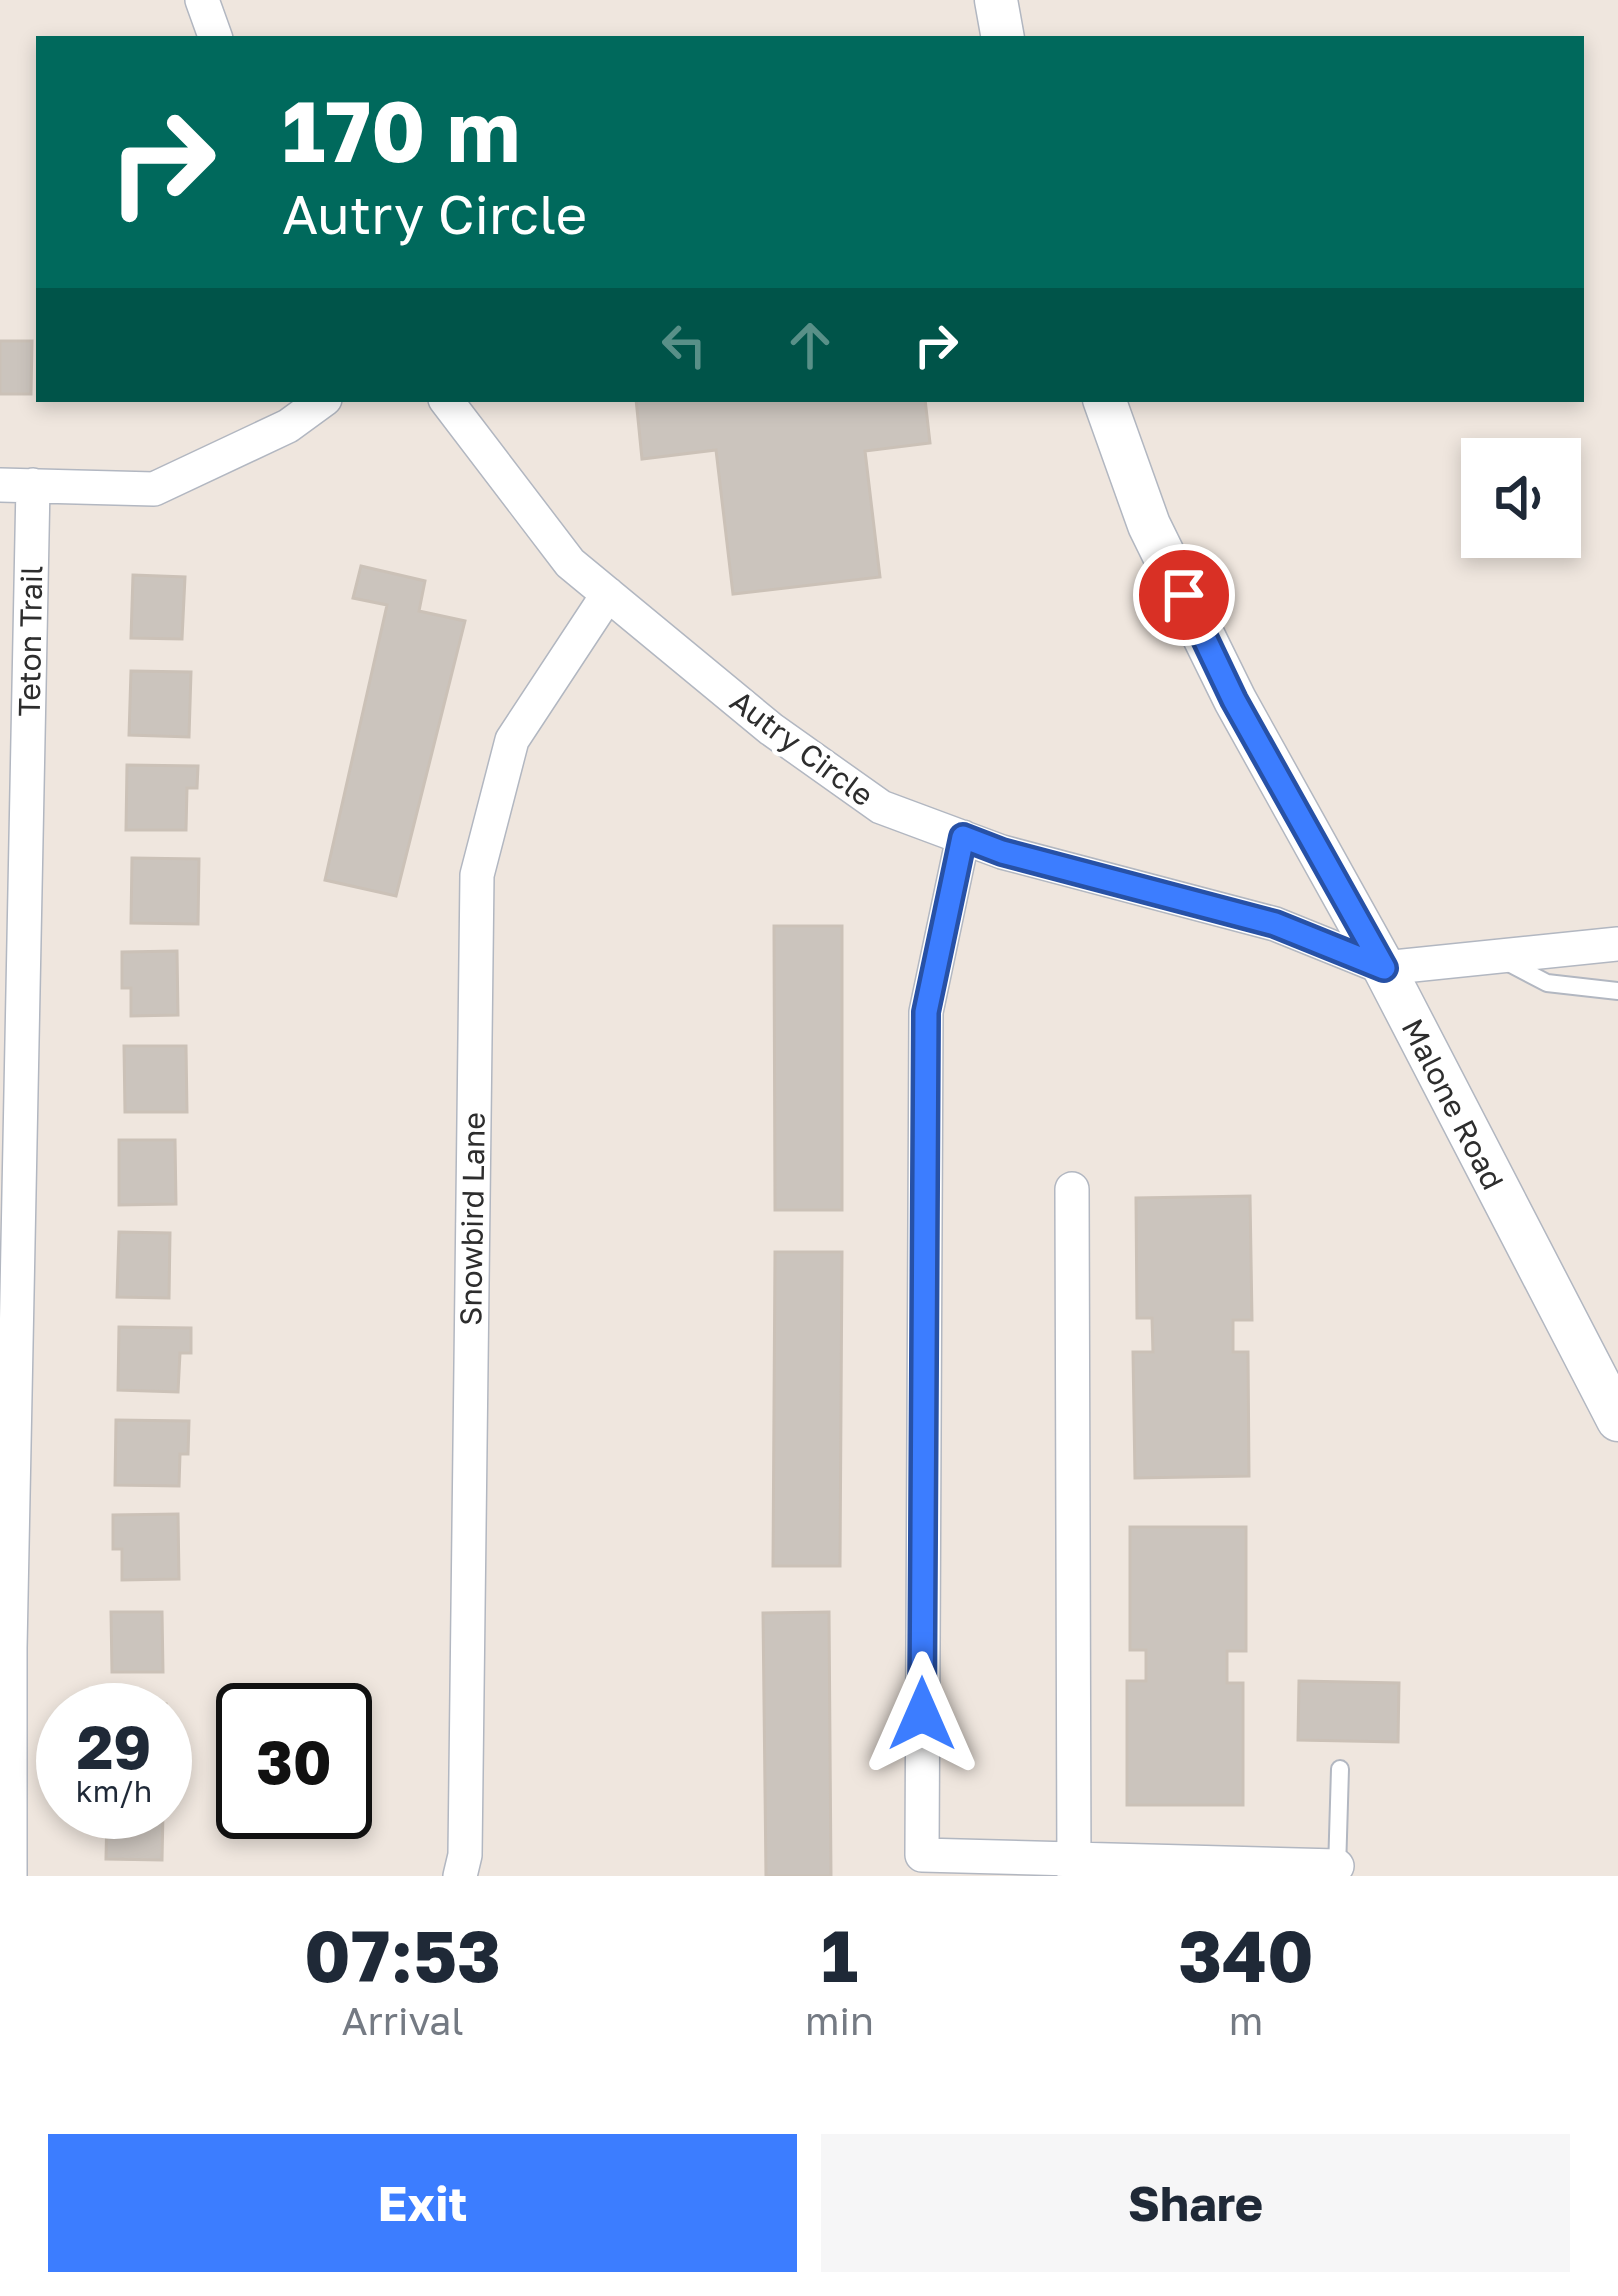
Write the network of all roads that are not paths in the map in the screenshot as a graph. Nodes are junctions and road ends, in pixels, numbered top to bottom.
1 (202, 0) edge
2 (996, 0) edge
3 (215, 36) edge
4 (1002, 36) edge
5 (321, 402) edge
6 (447, 402) edge
7 (1105, 402) edge
8 (16, 485) edge
9 (608, 594) junction
10 (963, 837) junction
11 (13, 875) edge
12 (1618, 944) edge
13 (1494, 955) junction
14 (1384, 968) junction
15 (1618, 991) edge
16 (1072, 1189) dead end
17 (9, 1267) edge
18 (1618, 1420) edge
19 (5, 1648) edge
20 (1340, 1769) dead end
21 (922, 1865) edge
22 (1074, 1868) edge
23 (1337, 1871) edge
24 (10, 1876) edge
25 (460, 1876) edge

1 - 3 street
2 - 4 street
5 - 8 street
6 - 9 street, Autry Circle
7 - 14 street, Malone Road
8 - 11 street, Teton Trail
9 - 10 street, Autry Circle
9 - 25 street, Snowbird Lane
10 - 14 street, Autry Circle
10 - 21 street
11 - 17 street, Teton Trail
12 - 13 street, Autry Circle
13 - 14 street, Autry Circle
13 - 15 lane
14 - 18 street, Malone Road
16 - 22 street
17 - 19 street, Teton Trail
19 - 24 street, Teton Trail
20 - 23 lane
21 - 22 street
22 - 23 street

